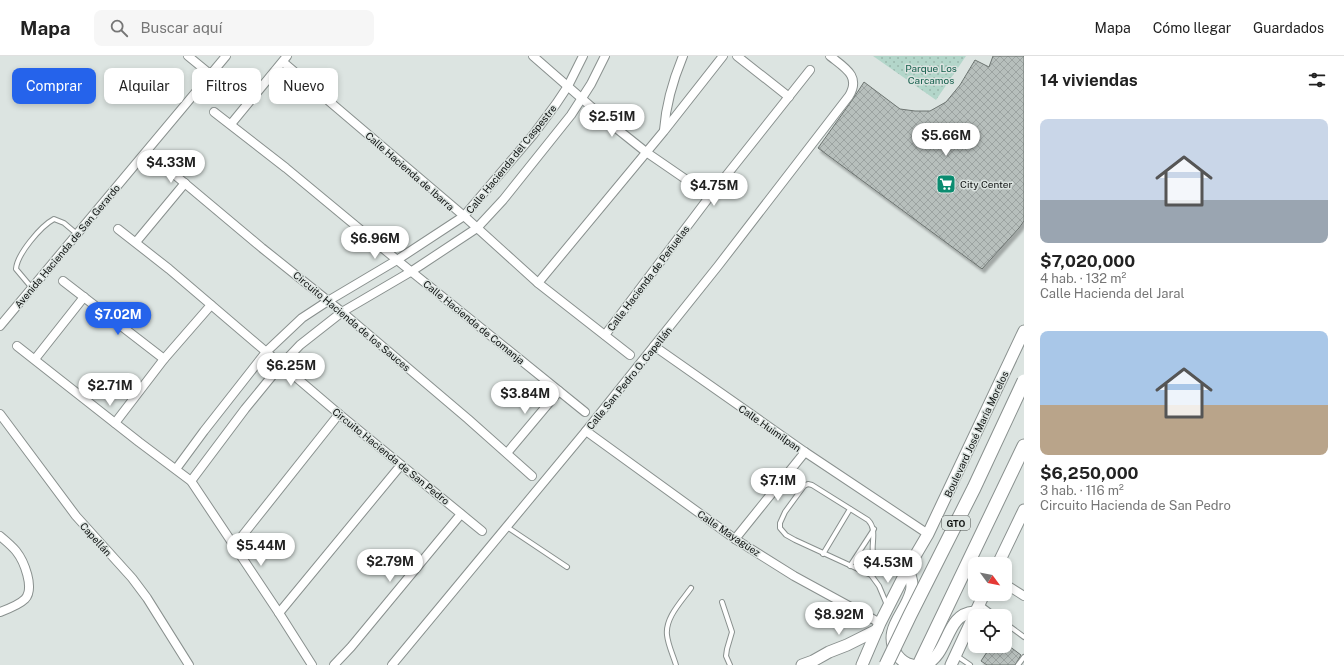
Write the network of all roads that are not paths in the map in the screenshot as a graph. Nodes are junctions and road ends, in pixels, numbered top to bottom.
1 (188, 56) edge
2 (226, 56) edge
3 (533, 56) edge
4 (583, 56) edge
5 (605, 56) edge
6 (683, 56) edge
7 (722, 56) edge
8 (737, 56) edge
9 (830, 56) edge
10 (285, 59) edge
11 (203, 68) edge
12 (215, 68) edge
13 (810, 70) dead end
14 (568, 86) junction
15 (192, 96) edge
16 (789, 97) junction
17 (582, 98) junction
18 (214, 112) dead end
19 (231, 124) junction
20 (664, 131) junction
21 (646, 152) junction
22 (169, 170) dead end
23 (185, 183) junction
24 (710, 196) junction
25 (464, 216) junction
26 (477, 228) junction
27 (118, 229) dead end
28 (77, 234) junction
29 (136, 242) junction
30 (397, 260) junction
31 (412, 271) junction
32 (63, 281) dead end
33 (538, 283) junction
34 (32, 288) junction
35 (84, 298) junction
36 (328, 300) junction
37 (211, 305) junction
38 (342, 312) junction
39 (0, 326) edge
40 (1024, 331) edge
41 (605, 335) junction
42 (17, 346) dead end
43 (654, 346) junction
44 (266, 352) junction
45 (630, 355) dead end
46 (34, 359) junction
47 (164, 359) junction
48 (281, 365) junction
49 (1024, 381) edge
50 (559, 391) junction
51 (585, 412) dead end
52 (0, 414) edge
53 (339, 414) junction
54 (115, 423) junction
55 (586, 431) junction
56 (1024, 446) edge
57 (805, 452) junction
58 (507, 453) junction
59 (401, 465) junction
60 (176, 469) junction
61 (532, 476) dead end
62 (191, 481) junction
63 (850, 509) junction
64 (1024, 510) edge
65 (461, 514) junction
66 (507, 527) junction
67 (874, 528) junction
68 (482, 531) dead end
69 (928, 534) junction
70 (0, 536) edge
71 (735, 539) junction
72 (235, 545) junction
73 (823, 554) junction
74 (914, 556) junction
75 (1001, 557) edge
76 (850, 566) junction
77 (567, 567) dead end
78 (908, 568) junction
79 (691, 588) dead end
80 (1012, 588) edge
81 (1024, 596) edge
82 (722, 602) dead end
83 (979, 603) edge
84 (888, 608) junction
85 (0, 612) edge
86 (279, 613) junction
87 (879, 627) junction
88 (1012, 628) edge
89 (1024, 637) edge
90 (955, 654) junction
91 (1024, 657) edge
92 (189, 665) edge
93 (312, 665) edge
94 (334, 665) edge
95 (392, 665) edge
96 (676, 665) edge
97 (730, 665) edge
98 (802, 665) edge
99 (862, 665) edge
100 (886, 665) edge
101 (912, 665) edge
102 (919, 665) edge
103 (924, 665) edge
104 (951, 665) edge
105 (970, 665) edge
106 (1018, 665) edge

1 - 11 street
2 - 12 street, Avenida Hacienda de San Gerardo
3 - 14 street
4 - 14 street, Calle Hacienda del Caspestre
5 - 17 street, Calle Hacienda del Caspestre
6 - 20 street
7 - 20 street
8 - 16 street
9 - 43 street, Calle San Pedro O. Capellán
10 - 19 street
10 - 25 street, Calle Hacienda de Ibarra
13 - 16 street, Calle Hacienda de Peñuelas
14 - 17 street
14 - 25 street, Calle Hacienda del Caspestre
15 - 28 street, Avenida Hacienda de San Gerardo
16 - 24 street, Calle Hacienda de Peñuelas
17 - 21 street
17 - 26 street, Calle Hacienda del Caspestre
18 - 19 street, Calle Hacienda de Comanja
19 - 30 street, Calle Hacienda de Comanja
20 - 21 street
21 - 24 street
21 - 33 street
22 - 23 street, Circuito Hacienda de los Sauces
23 - 29 street
23 - 36 street, Circuito Hacienda de los Sauces
24 - 41 street, Calle Hacienda de Peñuelas
25 - 26 street, Calle Hacienda de Ibarra
25 - 30 street, Calle Hacienda del Caspestre
26 - 31 street, Calle Hacienda del Caspestre
26 - 33 street, Calle Hacienda de Ibarra
27 - 29 street, Circuito Hacienda de San Pedro
28 - 34 street, Avenida Hacienda de San Gerardo
28 - 34 lane
29 - 37 street, Circuito Hacienda de San Pedro
30 - 31 street, Calle Hacienda de Comanja
30 - 36 street, Calle Hacienda del Caspestre
31 - 38 street, Calle Hacienda del Caspestre
31 - 50 street, Calle Hacienda de Comanja
32 - 35 street
33 - 41 street, Calle Hacienda de Ibarra
34 - 39 street, Avenida Hacienda de San Gerardo
35 - 46 street
35 - 47 street
36 - 38 street, Circuito Hacienda de los Sauces
36 - 44 street, Calle Hacienda del Caspestre
37 - 44 street, Circuito Hacienda de San Pedro
37 - 47 street
38 - 48 street, Calle Hacienda del Caspestre
38 - 58 street, Circuito Hacienda de los Sauces
40 - 69 street, Boulevard José María Morelos
41 - 45 street, Calle Hacienda de Ibarra
42 - 46 street
43 - 55 street, Calle San Pedro O. Capellán
43 - 57 street, Calle Huimilpan
44 - 48 street, Circuito Hacienda de San Pedro
44 - 60 street, Calle Hacienda del Caspestre
46 - 54 street
47 - 54 street
48 - 53 street, Circuito Hacienda de San Pedro
48 - 62 street, Calle Hacienda del Caspestre
49 - 100 main road, Boulevard José María Morelos / GTO, bridge
50 - 51 street, Calle Hacienda de Comanja
50 - 58 street
52 - 92 street, Capellán
53 - 59 street, Circuito Hacienda de San Pedro
53 - 72 street
54 - 60 street
55 - 66 street, Calle San Pedro O. Capellán
55 - 71 street, Calle Mayagüez
56 - 102 main road, GTO
57 - 69 street, Calle Huimilpan
57 - 71 street
58 - 61 street, Circuito Hacienda de los Sauces
59 - 65 street, Circuito Hacienda de San Pedro
59 - 86 street
60 - 62 street
62 - 72 street
63 - 67 lane
63 - 73 lane
63 - 73 lane
64 - 75 street
65 - 68 street, Circuito Hacienda de San Pedro
65 - 94 street
66 - 77 lane
66 - 95 street, Calle San Pedro O. Capellán
67 - 74 lane
67 - 76 lane
69 - 74 street, Boulevard José María Morelos
70 - 85 street
71 - 87 street, Calle Mayagüez
72 - 86 street
73 - 76 lane
74 - 78 street, Boulevard José María Morelos
76 - 84 lane
78 - 84 street, Boulevard José María Morelos
78 - 101 street
79 - 96 lane
80 - 81 street
82 - 97 lane
83 - 90 street
83 - 103 street
84 - 87 street, Boulevard José María Morelos
86 - 93 street
87 - 98 street
87 - 99 street, Boulevard José María Morelos
88 - 89 lane
90 - 104 street
90 - 105 lane
91 - 106 lane

